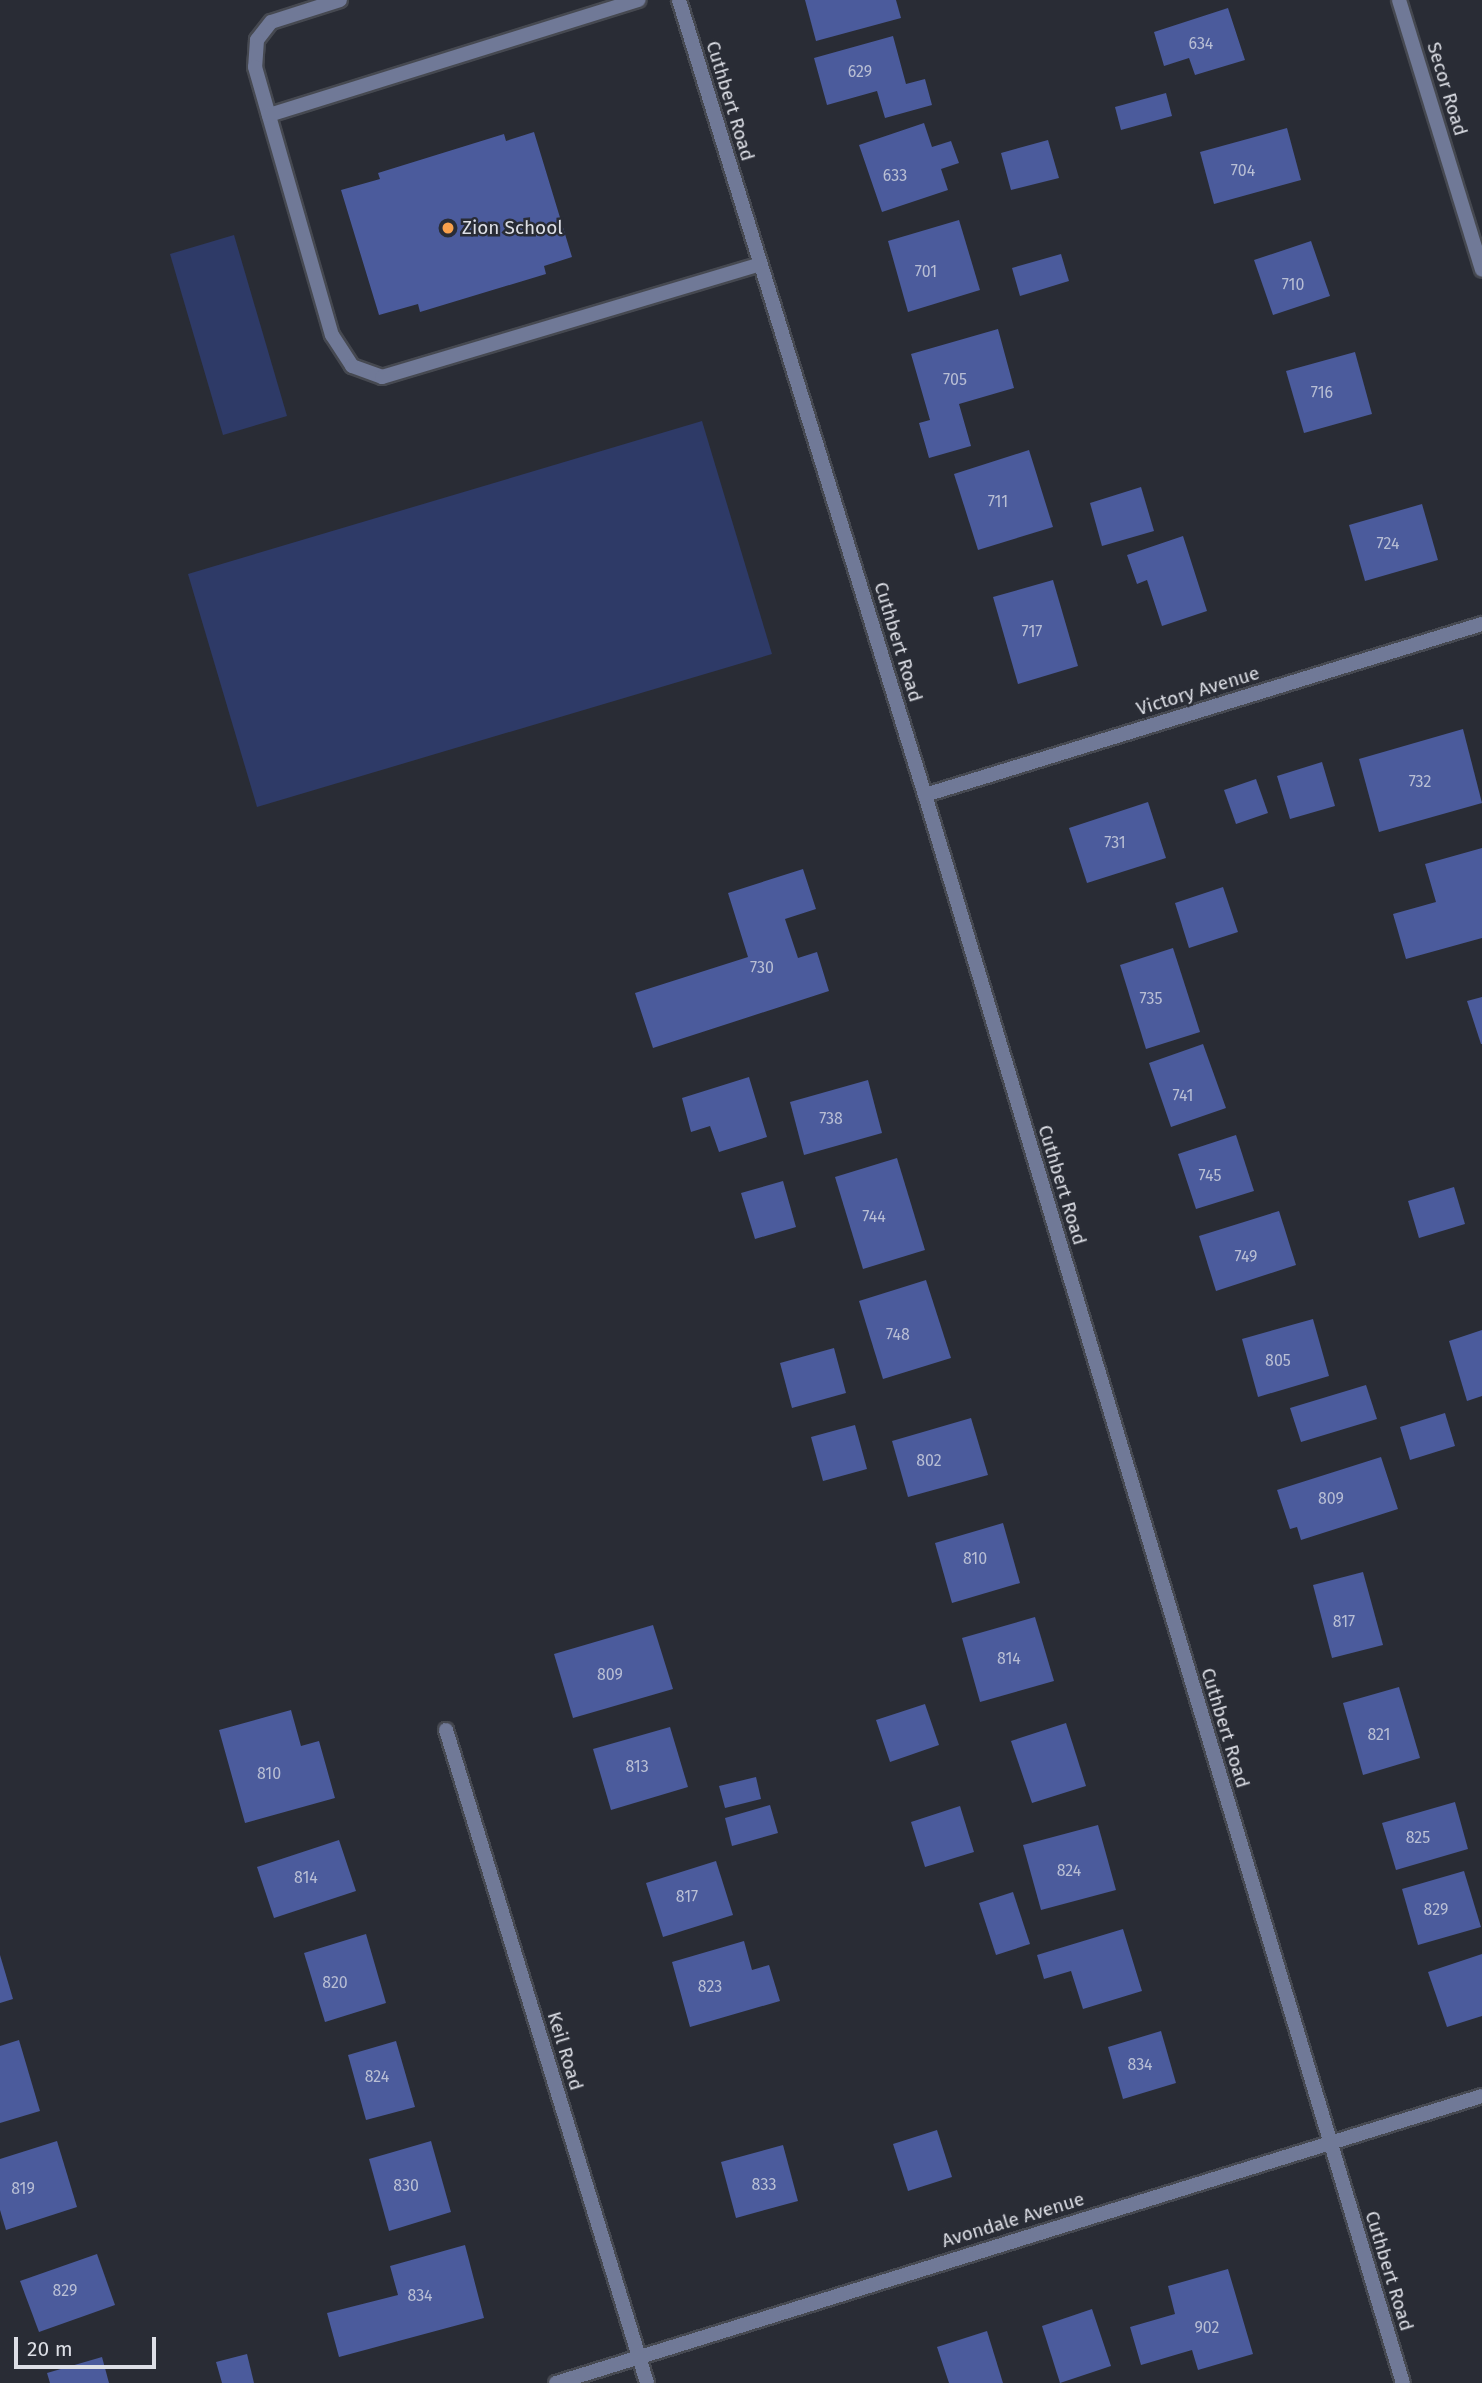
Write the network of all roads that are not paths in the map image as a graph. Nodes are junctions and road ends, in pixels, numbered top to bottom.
1 (340, 0) edge
2 (639, 0) edge
3 (679, 0) edge
4 (1399, 0) edge
5 (269, 115) junction
6 (761, 264) junction
7 (1482, 270) edge
8 (1482, 624) edge
9 (925, 795) junction
10 (446, 1730) dead end
11 (1482, 2096) edge
12 (1330, 2144) junction
13 (638, 2354) junction
14 (556, 2383) edge
15 (647, 2383) edge
16 (1403, 2383) edge

1 - 5 street
2 - 5 street
3 - 6 street, Cuthbert Road
4 - 7 street, Secor Road
5 - 6 street
6 - 9 street, Cuthbert Road
8 - 9 street, Victory Avenue
9 - 12 street, Cuthbert Road
10 - 13 street, Keil Road
11 - 12 street, Avondale Avenue
12 - 13 street, Avondale Avenue
12 - 16 street, Cuthbert Road
13 - 14 street, Avondale Avenue
13 - 15 street, Keil Road

